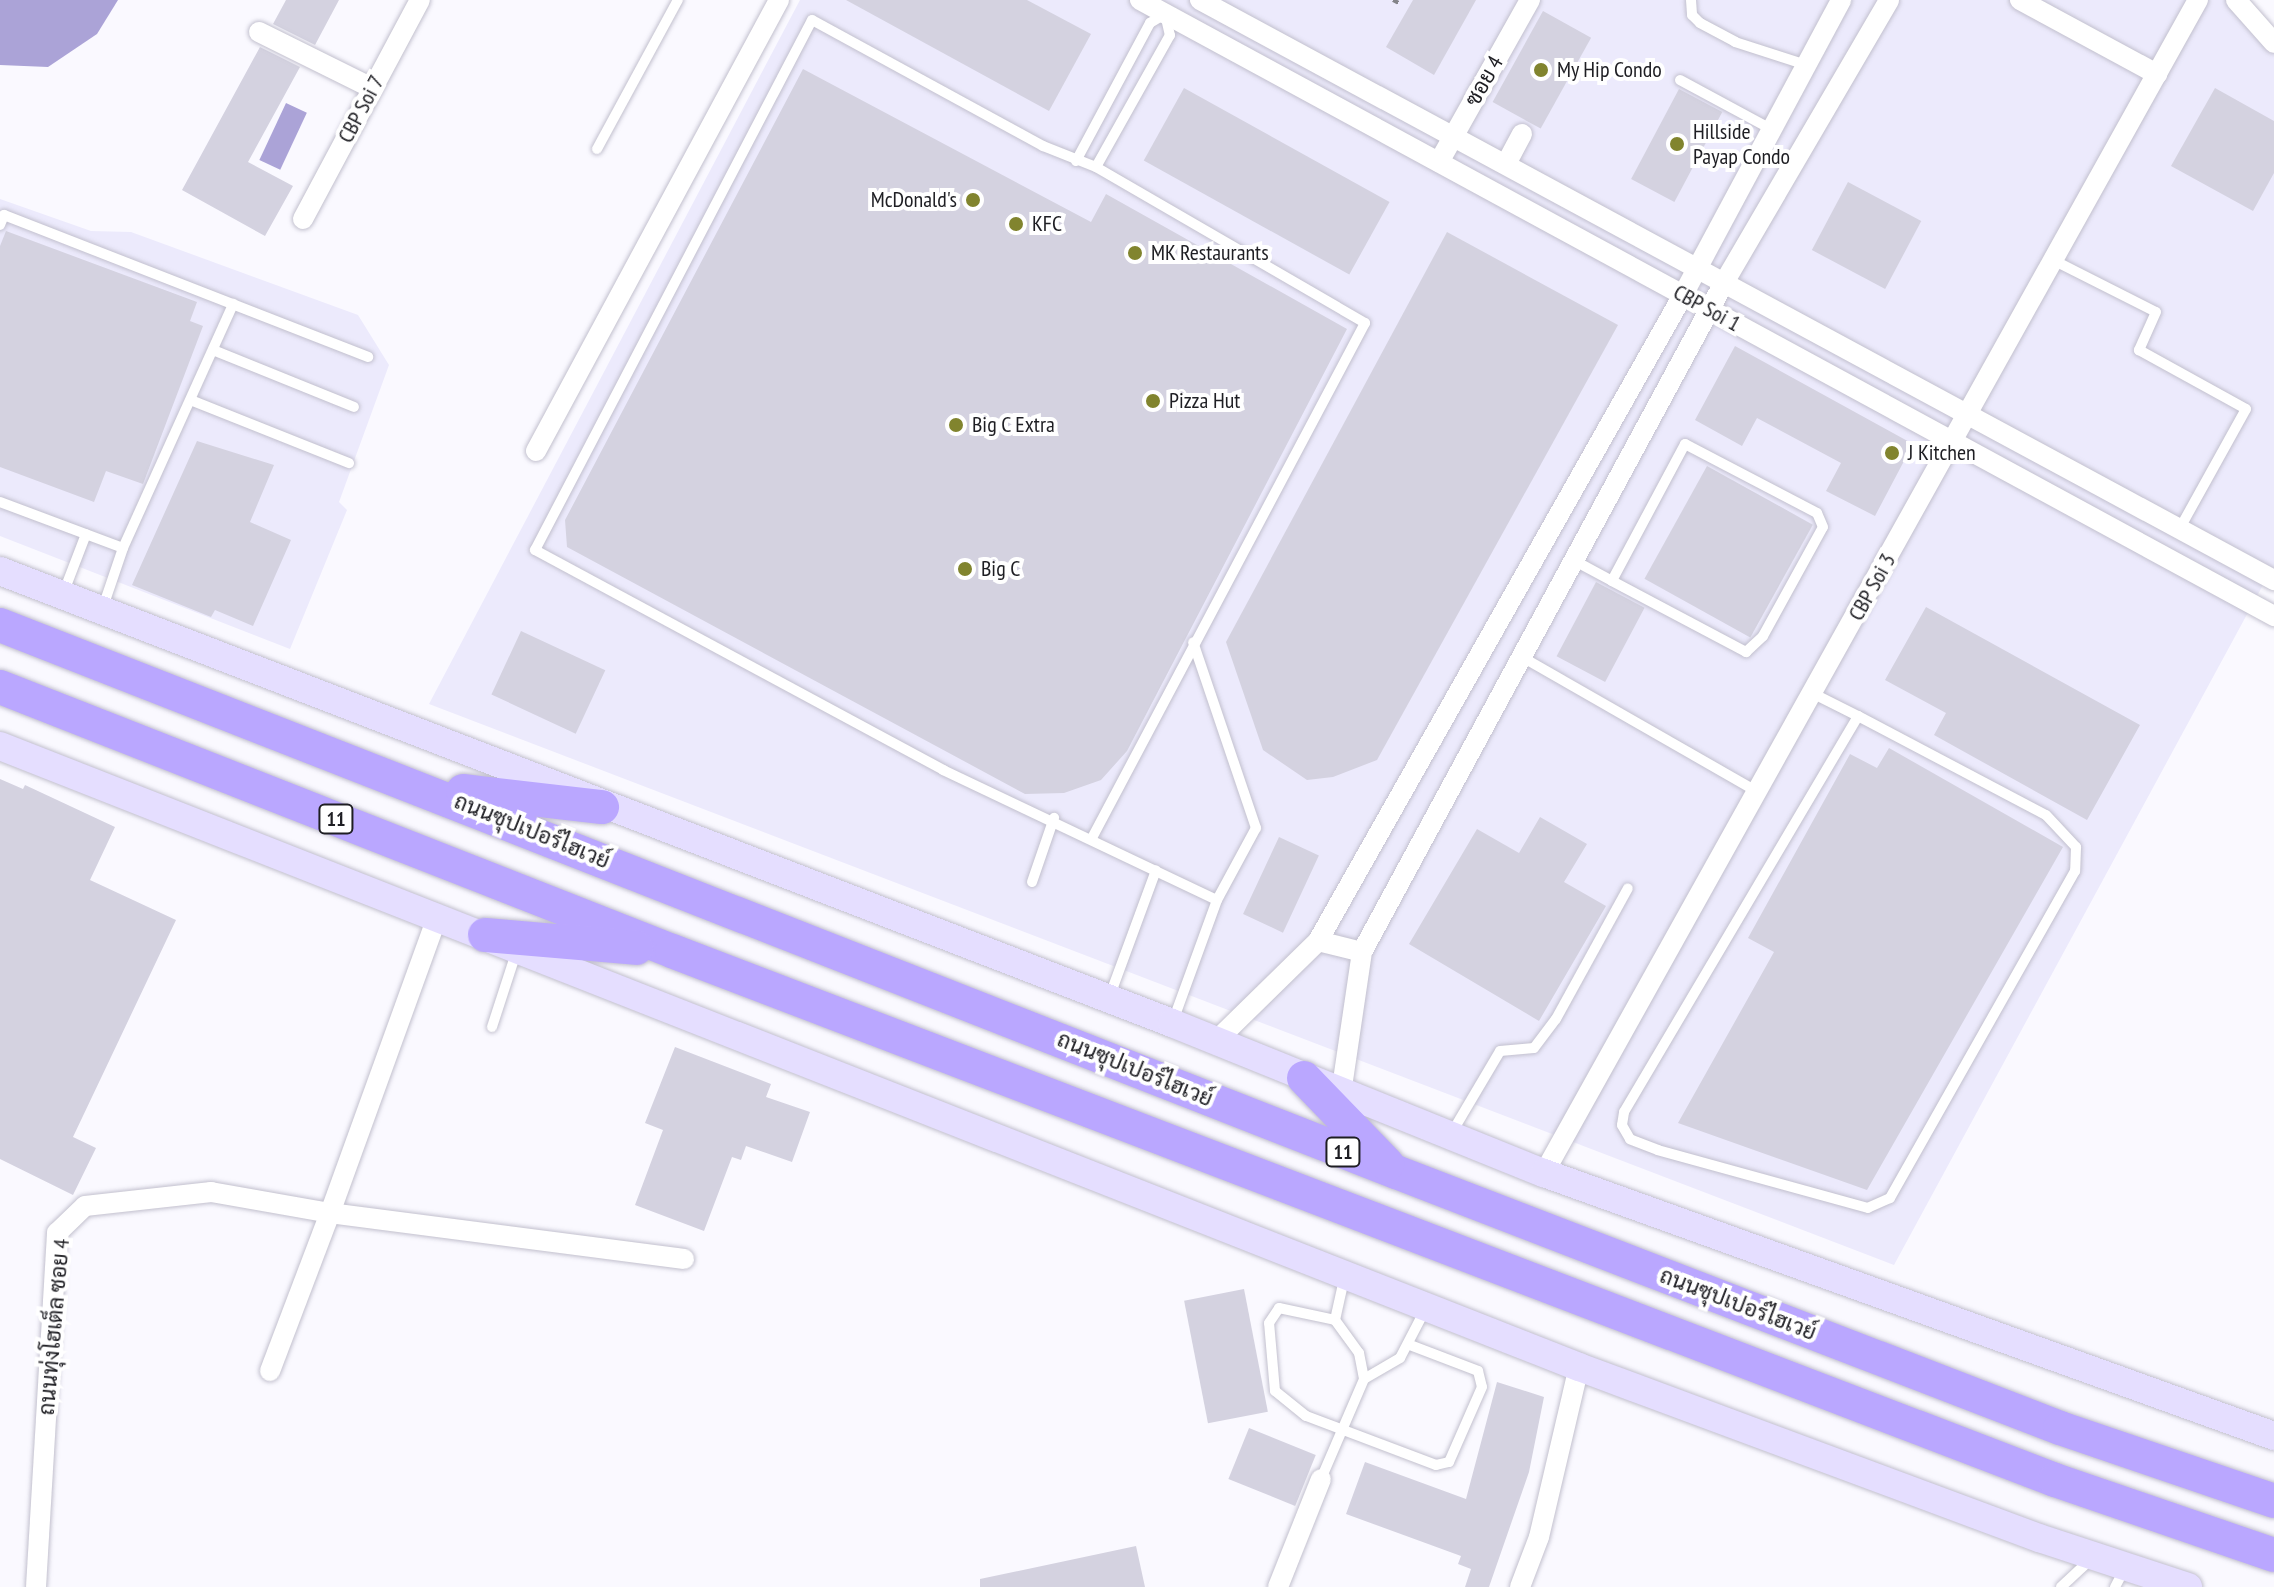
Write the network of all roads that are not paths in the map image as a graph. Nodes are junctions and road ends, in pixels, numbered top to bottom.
1 (420, 0) edge
2 (678, 0) edge
3 (779, 0) edge
4 (1140, 0) edge
5 (1200, 0) edge
6 (1530, 0) edge
7 (1691, 0) edge
8 (1841, 0) edge
9 (1889, 0) edge
10 (2198, 0) edge
11 (2236, 0) edge
12 (2026, 1) edge
13 (1169, 7) edge
14 (259, 32) dead end
15 (2274, 43) edge
16 (1806, 65) junction
17 (2157, 74) junction
18 (1680, 80) dead end
19 (372, 88) junction
20 (1771, 129) junction
21 (1522, 134) dead end
22 (1453, 135) junction
23 (597, 149) dead end
24 (1076, 161) junction
25 (1439, 162) junction
26 (1506, 164) junction
27 (1096, 167) junction
28 (303, 219) dead end
29 (0, 225) edge
30 (2053, 260) junction
31 (1697, 266) junction
32 (1725, 281) junction
33 (1683, 295) junction
34 (233, 304) junction
35 (1711, 310) junction
36 (213, 350) junction
37 (368, 357) dead end
38 (193, 401) junction
39 (354, 407) dead end
40 (1968, 411) junction
41 (1952, 441) junction
42 (536, 451) dead end
43 (349, 463) dead end
44 (0, 502) edge
45 (2180, 528) junction
46 (86, 534) junction
47 (123, 548) junction
48 (1575, 561) junction
49 (0, 571) edge
50 (2274, 580) edge
51 (1612, 581) junction
52 (62, 596) junction
53 (101, 611) junction
54 (2274, 616) edge
55 (0, 625) edge
56 (1193, 642) junction
57 (1522, 657) junction
58 (0, 687) edge
59 (1814, 694) junction
60 (1858, 716) junction
61 (0, 746) edge
62 (419, 786) junction
63 (1756, 791) junction
64 (602, 807) junction
65 (1054, 818) junction
66 (1092, 838) junction
67 (1156, 870) junction
68 (1032, 882) dead end
69 (1628, 888) dead end
70 (1217, 900) junction
71 (437, 917) junction
72 (485, 935) junction
73 (1318, 941) junction
74 (517, 947) junction
75 (672, 951) junction
76 (1362, 952) junction
77 (1109, 999) junction
78 (1172, 1023) junction
79 (492, 1027) dead end
80 (1215, 1042) junction
81 (1304, 1078) junction
82 (1341, 1094) junction
83 (1450, 1136) junction
84 (1396, 1172) junction
85 (1544, 1173) junction
86 (330, 1213) junction
87 (684, 1259) dead end
88 (1345, 1274) junction
89 (1427, 1306) junction
90 (1335, 1320) junction
91 (1410, 1345) junction
92 (1579, 1367) junction
93 (270, 1371) dead end
94 (1364, 1379) junction
95 (1342, 1430) junction
96 (2274, 1436) edge
97 (1321, 1479) joint
98 (2274, 1501) edge
99 (2274, 1555) edge
100 (2094, 1556) junction
101 (2120, 1577) edge
102 (36, 1587) edge
103 (1278, 1587) edge
104 (1520, 1587) edge
105 (2061, 1587) edge
106 (2188, 1587) edge

1 - 19 street, CBP Soi 7
2 - 23 lane
3 - 42 street
4 - 13 street, CBP Soi 1
5 - 22 street, CBP Soi 1
6 - 22 street, ซอย 4
7 - 16 lane
8 - 16 street
9 - 32 street
10 - 17 street, CBP Soi 3
11 - 15 street
12 - 17 street
13 - 24 lane
13 - 25 street, CBP Soi 1
13 - 27 lane
14 - 19 street
16 - 20 street
17 - 30 street, CBP Soi 3
18 - 20 lane
19 - 28 street, CBP Soi 7
20 - 31 street
21 - 26 street
22 - 25 street, ซอย 4
22 - 26 street, CBP Soi 1
24 - 27 lane
24 - 65 lane
25 - 33 street, CBP Soi 1
26 - 31 street, CBP Soi 1
27 - 56 lane
29 - 34 lane
30 - 40 street, CBP Soi 3
30 - 45 lane
31 - 32 street, CBP Soi 1
31 - 33 street
32 - 35 street
32 - 40 street, CBP Soi 1
33 - 35 street, CBP Soi 1
33 - 73 street
34 - 36 lane
34 - 37 lane
35 - 41 street, CBP Soi 1
35 - 48 street
36 - 38 lane
36 - 39 lane
38 - 43 lane
38 - 47 lane
40 - 41 street, CBP Soi 3
40 - 45 street, CBP Soi 1
41 - 54 street, CBP Soi 1
41 - 59 street, CBP Soi 3
44 - 46 lane
45 - 50 street, CBP Soi 1
46 - 47 lane
46 - 52 lane
47 - 53 lane
48 - 51 lane
48 - 57 street
49 - 52 main road
51 - 51 lane
52 - 53 main road
53 - 64 main road
55 - 62 highway, ถนนซุปเปอร์ไฮเวย์ / 11
56 - 66 lane
56 - 70 lane
57 - 63 lane
57 - 76 street
58 - 75 highway, 11
59 - 60 lane
59 - 63 street, CBP Soi 3
60 - 60 lane
61 - 71 main road
62 - 64 highway
62 - 84 highway, ถนนซุปเปอร์ไฮเวย์ / 11
63 - 85 street, CBP Soi 3
64 - 77 main road
65 - 66 lane
65 - 68 lane
66 - 67 lane
67 - 70 lane
67 - 77 lane
69 - 83 lane
70 - 78 lane
71 - 72 main road
71 - 86 street
72 - 74 main road
72 - 75 highway
73 - 76 street
73 - 80 street
74 - 79 lane
74 - 88 main road
75 - 99 highway, 11
76 - 82 street
77 - 78 main road
78 - 80 main road
80 - 81 main road
81 - 82 main road
81 - 84 highway
82 - 83 main road
83 - 85 main road
84 - 98 highway, ถนนซุปเปอร์ไฮเวย์ / 11
85 - 96 main road
86 - 87 street, ถนนทุ่งโฮเต็ล ซอย 4
86 - 93 street
86 - 102 street, ถนนทุ่งโฮเต็ล ซอย 4
88 - 89 main road
88 - 90 lane
89 - 91 lane
89 - 92 main road
90 - 94 lane
90 - 95 lane
91 - 94 lane
91 - 95 lane
92 - 100 main road
92 - 104 street
94 - 95 lane
95 - 97 lane
97 - 103 street
100 - 101 main road
100 - 105 lane
101 - 106 main road

